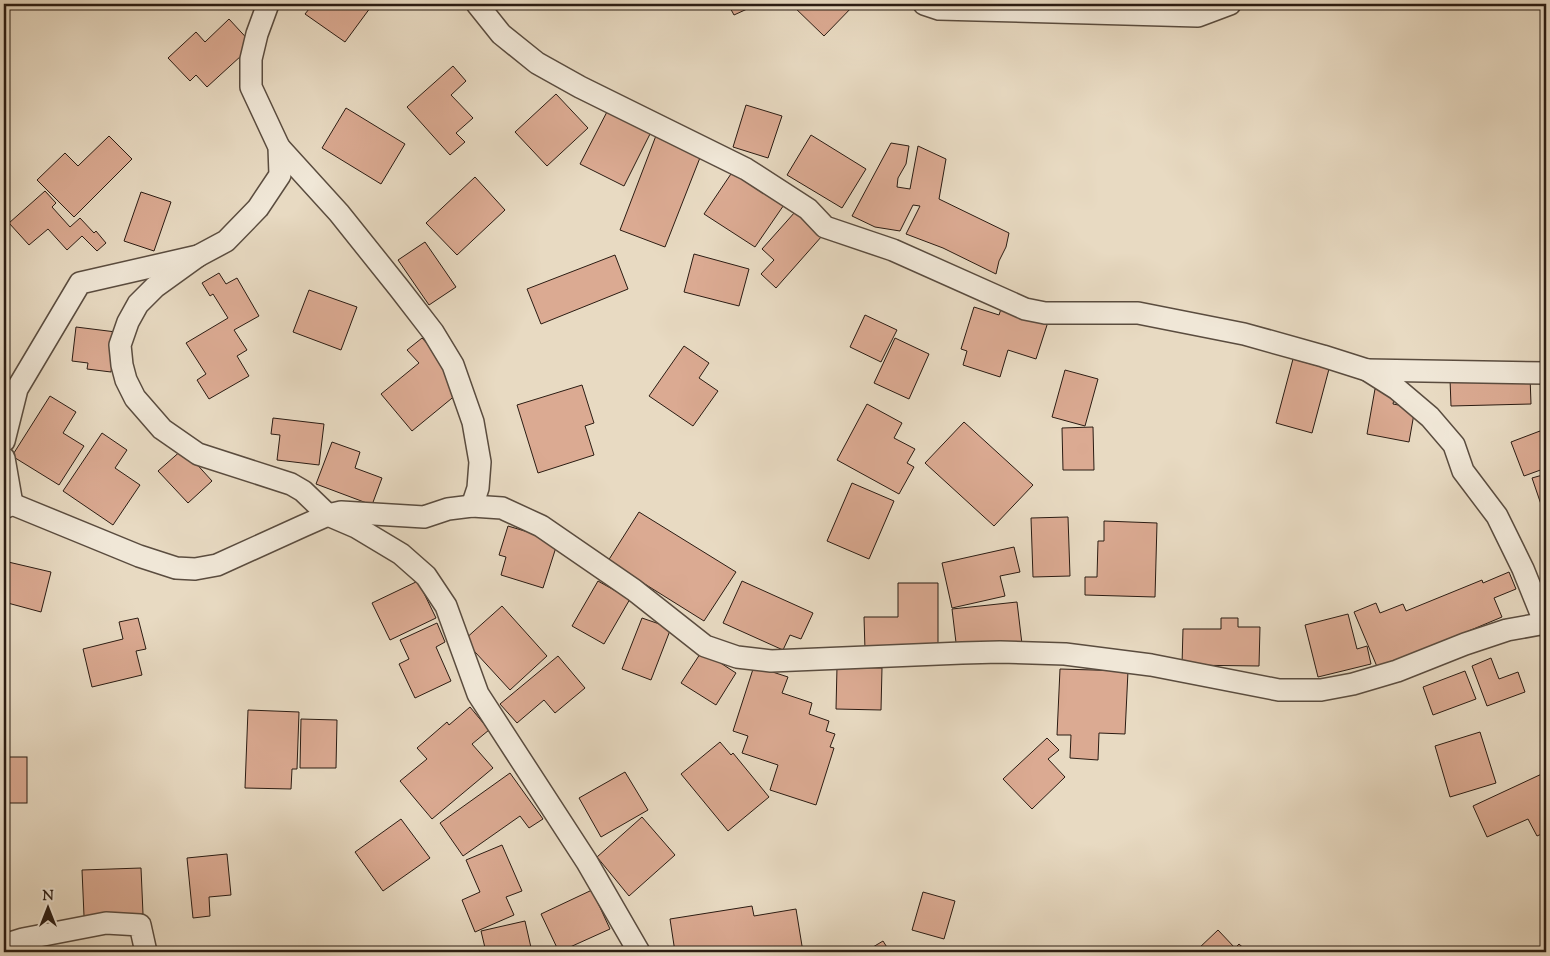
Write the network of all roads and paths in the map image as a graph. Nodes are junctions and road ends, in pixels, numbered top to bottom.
1 (268, 4) edge
2 (477, 4) edge
3 (924, 4) edge
4 (1230, 4) edge
5 (279, 147) junction
6 (198, 256) junction
7 (1367, 370) junction
8 (1546, 373) edge
9 (4, 441) edge
10 (4, 458) edge
11 (8, 506) edge
12 (472, 506) junction
13 (328, 515) junction
14 (1546, 624) edge
15 (18, 945) edge
16 (146, 952) edge
17 (639, 952) edge

1 - 5 street
2 - 7 street
3 - 4 street
5 - 6 street
5 - 12 street
6 - 9 street
6 - 13 street
7 - 8 street
7 - 14 street
10 - 11 street
11 - 13 street
12 - 13 street
12 - 14 street
13 - 17 street
15 - 16 street

